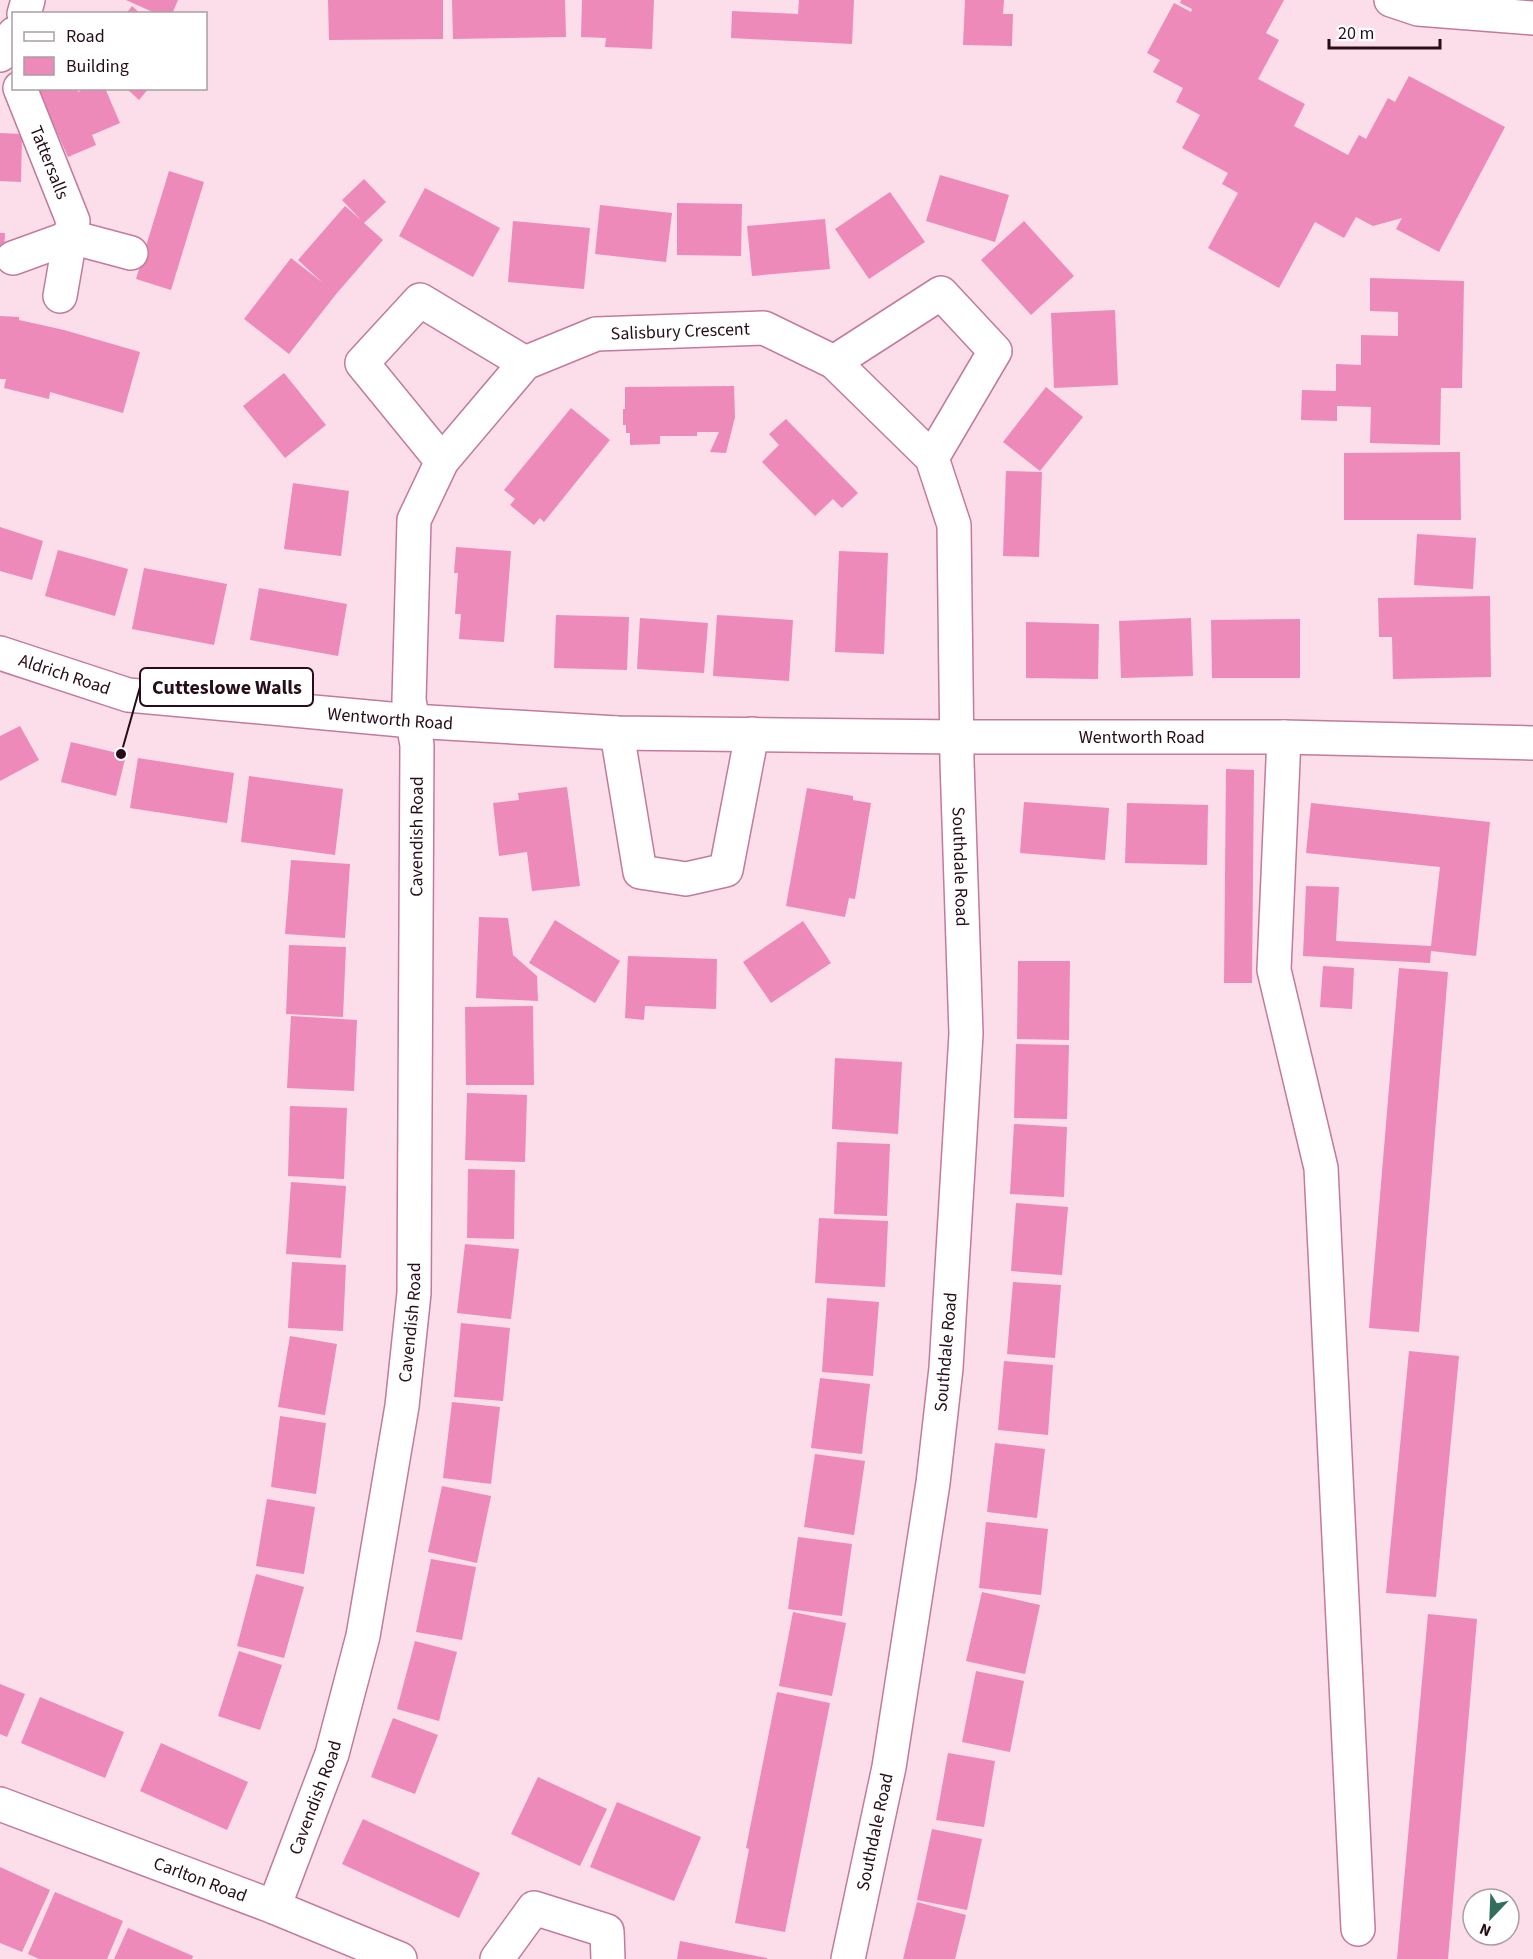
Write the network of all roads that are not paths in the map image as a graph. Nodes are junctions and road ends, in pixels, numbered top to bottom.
1 (1391, 0) edge
2 (1533, 18) edge
3 (21, 90) edge
4 (71, 237) junction
5 (131, 253) dead end
6 (13, 258) dead end
7 (60, 296) dead end
8 (834, 362) junction
9 (525, 363) junction
10 (932, 458) junction
11 (442, 461) junction
12 (0, 653) edge
13 (128, 695) joint
14 (412, 721) junction
15 (617, 732) junction
16 (752, 734) junction
17 (957, 737) junction
18 (1284, 737) junction
19 (1533, 743) edge
20 (0, 1804) edge
21 (274, 1906) junction
22 (1358, 1929) dead end
23 (400, 1959) edge
24 (497, 1959) edge
25 (608, 1959) edge
26 (848, 1959) edge

1 - 2 street
3 - 4 street, Tattersalls
4 - 5 street
4 - 6 street
4 - 7 street, Tattersalls
8 - 9 street, Salisbury Crescent
8 - 10 street, Salisbury Crescent
8 - 10 street
9 - 11 street, Salisbury Crescent
9 - 11 street
10 - 17 street, Salisbury Crescent
11 - 14 street, Salisbury Crescent
12 - 13 street, Aldrich Road
13 - 14 street, Wentworth Road
14 - 15 street, Wentworth Road
14 - 21 street, Cavendish Road
15 - 16 street, Wentworth Road
15 - 16 street
16 - 17 street, Wentworth Road
17 - 18 street, Wentworth Road
17 - 26 street, Southdale Road
18 - 19 street, Wentworth Road
18 - 22 street
20 - 21 street, Carlton Road
21 - 23 street, Carlton Road
24 - 25 street

